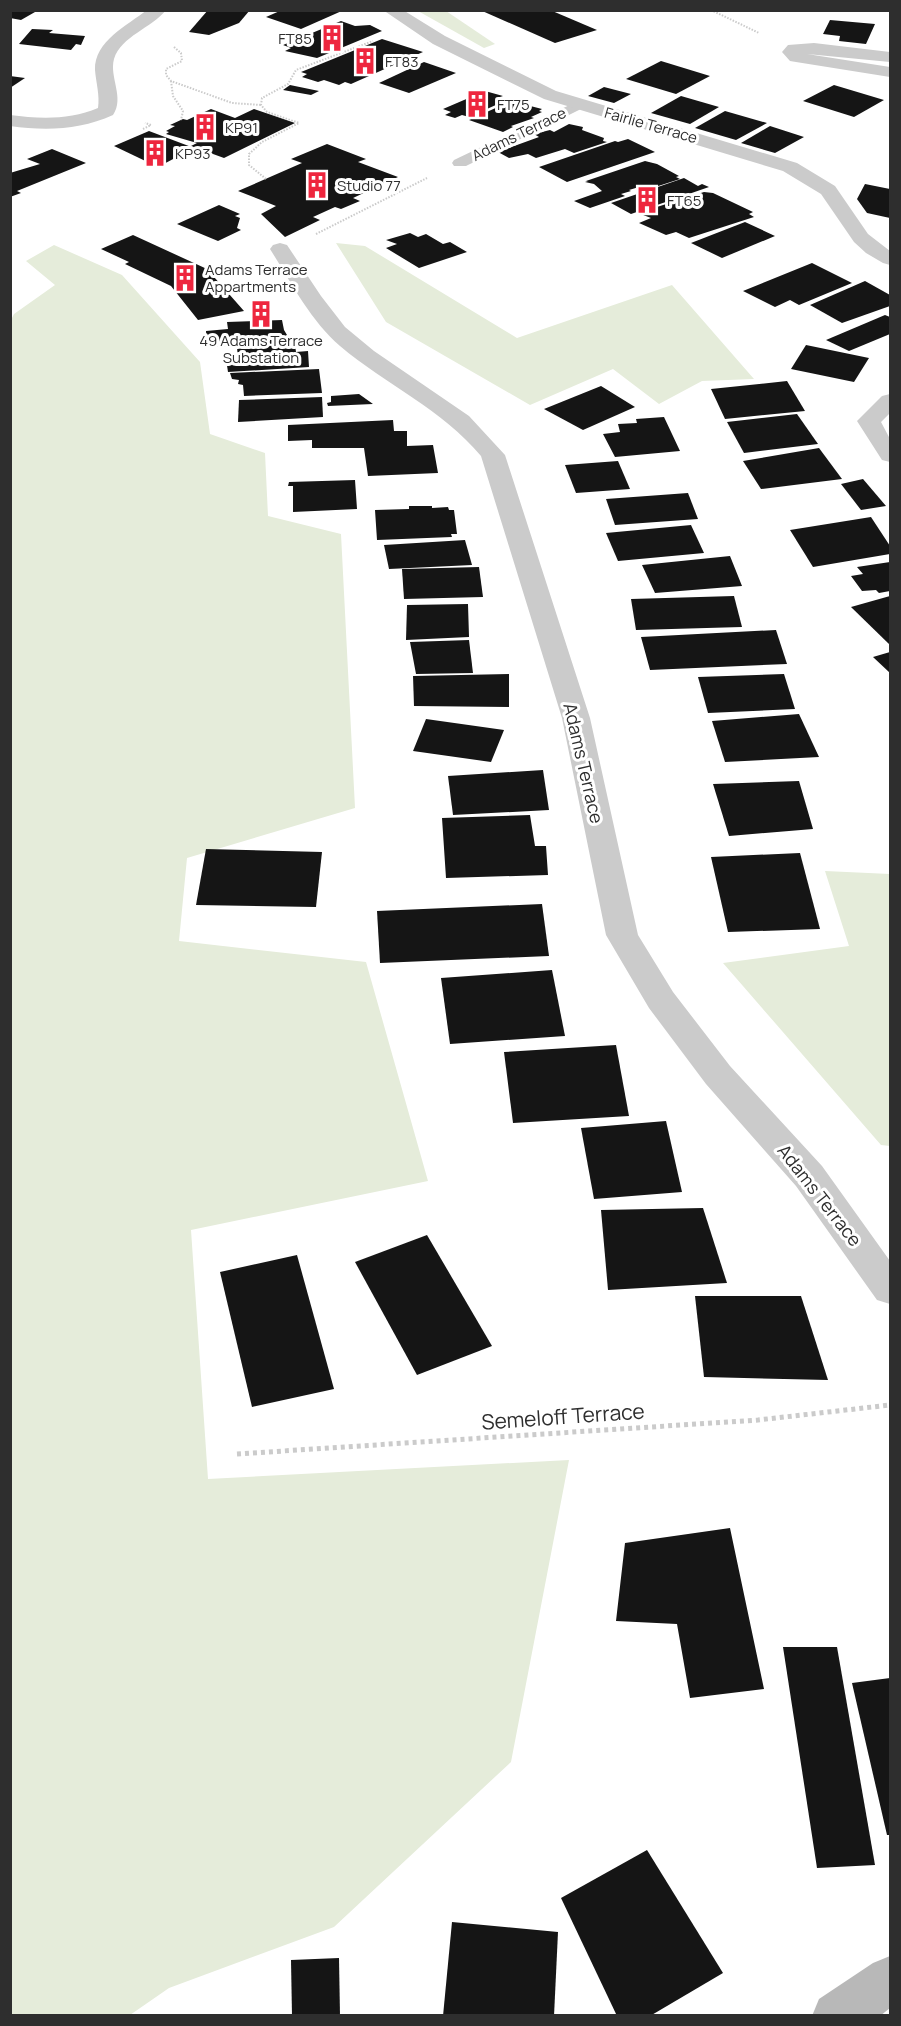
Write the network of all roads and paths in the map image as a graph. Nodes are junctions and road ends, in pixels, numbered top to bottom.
1 (158, 10) edge
2 (391, 10) edge
3 (711, 10) edge
4 (765, 35) dead end
5 (125, 36) junction
6 (375, 38) dead end
7 (891, 57) edge
8 (891, 72) edge
9 (171, 81) junction
10 (261, 105) junction
11 (578, 105) junction
12 (10, 120) edge
13 (181, 120) dead end
14 (460, 163) dead end
15 (266, 179) dead end
16 (400, 193) dead end
17 (309, 238) dead end
18 (280, 249) dead end
19 (891, 259) edge
20 (891, 401) edge
21 (891, 455) edge
22 (891, 1289) edge
23 (891, 1405) edge
24 (237, 1454) dead end
25 (891, 1980) edge
26 (836, 2016) edge

1 - 5 street
2 - 11 street, Fairlie Terrace
3 - 4 path
5 - 9 path
5 - 12 street
6 - 10 path
7 - 8 street
9 - 10 path
9 - 13 path
10 - 15 path
11 - 14 lane, Adams Terrace
11 - 19 street, Fairlie Terrace
16 - 17 path
18 - 22 street, Adams Terrace
20 - 21 street
23 - 24 path, Semeloff Terrace
25 - 26 main road

